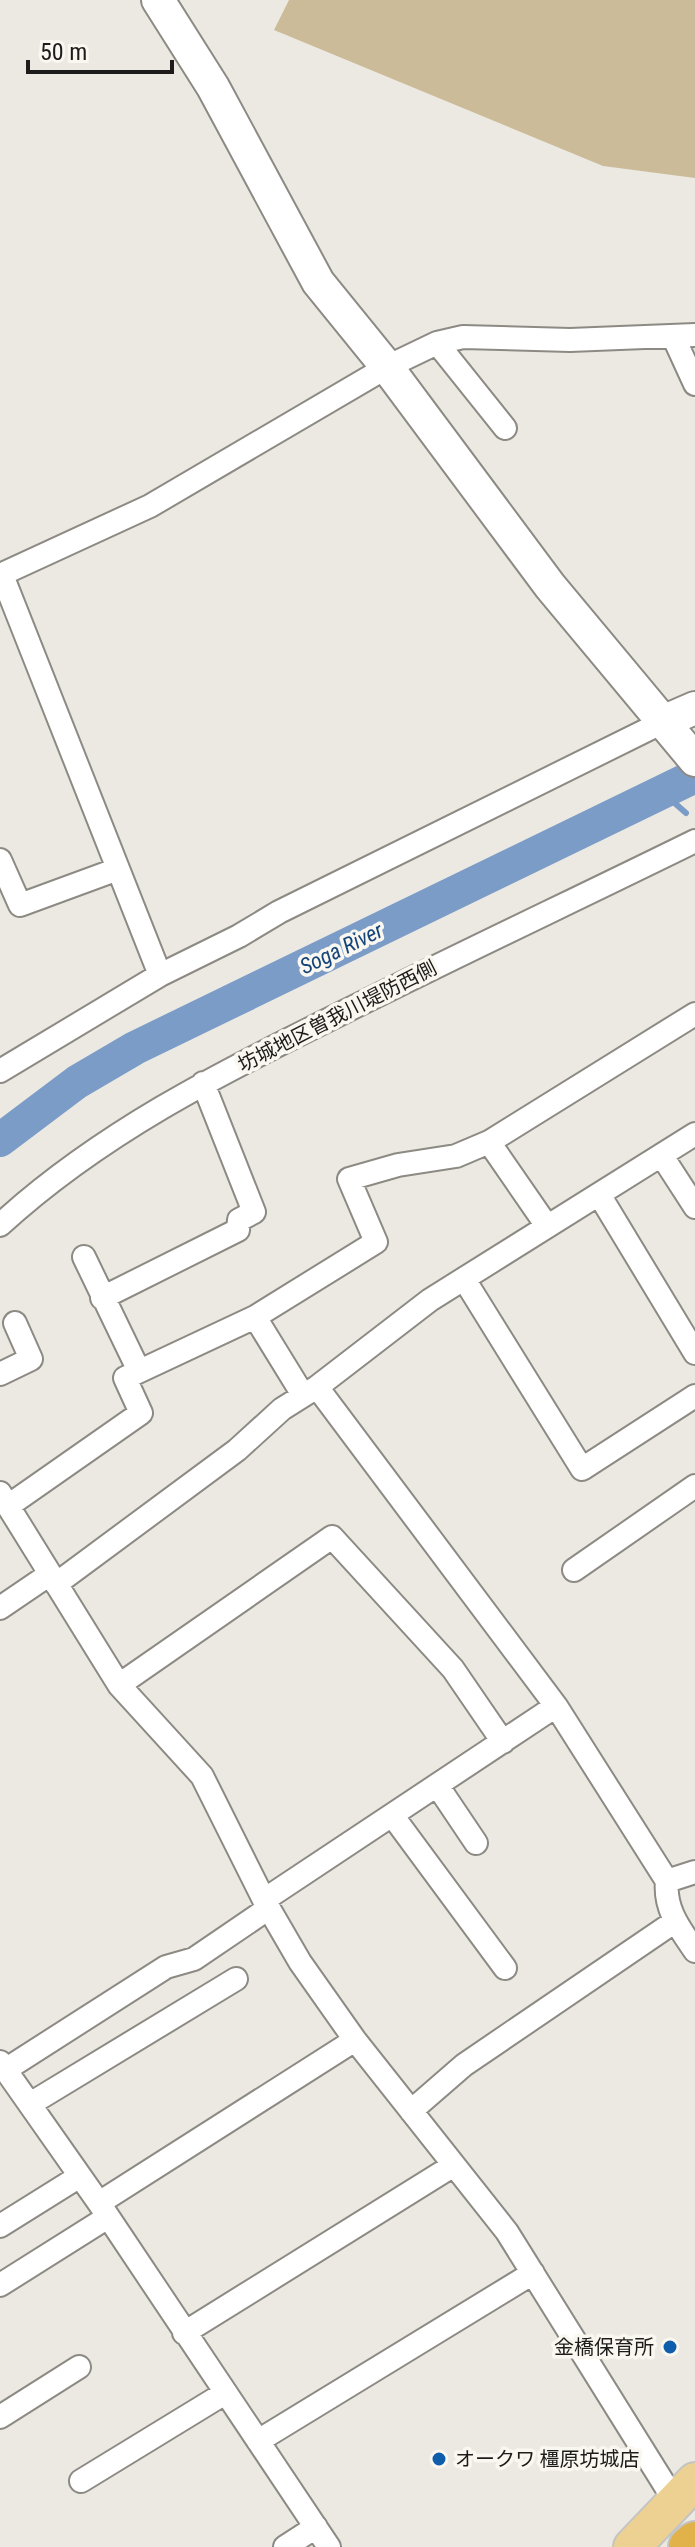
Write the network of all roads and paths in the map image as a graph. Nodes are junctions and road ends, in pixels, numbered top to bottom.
1 (158, 0) edge
2 (684, 336) edge
3 (437, 343) junction
4 (387, 367) junction
5 (695, 384) edge
6 (505, 428) dead end
7 (1, 575) edge
8 (695, 708) edge
9 (669, 727) junction
10 (695, 760) edge
11 (694, 844) edge
12 (0, 860) edge
13 (118, 869) junction
14 (160, 975) junction
15 (695, 1014) edge
16 (0, 1071) edge
17 (203, 1083) junction
18 (695, 1134) edge
19 (489, 1142) junction
20 (662, 1156) junction
21 (600, 1196) junction
22 (695, 1207) edge
23 (0, 1225) edge
24 (547, 1226) junction
25 (84, 1257) dead end
26 (464, 1279) junction
27 (102, 1298) junction
28 (255, 1317) junction
29 (15, 1323) dead end
30 (695, 1353) edge
31 (139, 1371) junction
32 (0, 1374) edge
33 (310, 1391) junction
34 (695, 1396) edge
35 (695, 1486) edge
36 (4, 1499) edge
37 (574, 1570) dead end
38 (53, 1579) junction
39 (0, 1608) edge
40 (119, 1685) junction
41 (556, 1706) junction
42 (503, 1742) junction
43 (437, 1785) junction
44 (392, 1815) junction
45 (476, 1843) dead end
46 (695, 1872) edge
47 (667, 1881) junction
48 (266, 1904) junction
49 (674, 1922) junction
50 (695, 1951) edge
51 (505, 1968) dead end
52 (236, 1979) dead end
53 (355, 2040) junction
54 (3, 2066) edge
55 (30, 2104) junction
56 (411, 2111) junction
57 (454, 2165) junction
58 (80, 2176) junction
59 (104, 2210) junction
60 (0, 2226) edge
61 (533, 2273) junction
62 (0, 2285) edge
63 (184, 2333) junction
64 (79, 2367) dead end
65 (225, 2393) junction
66 (0, 2417) edge
67 (258, 2441) junction
68 (81, 2481) dead end
69 (685, 2492) edge
70 (316, 2527) junction
71 (285, 2547) edge
72 (329, 2547) edge
73 (632, 2547) edge

1 - 4 street
2 - 3 street
2 - 5 street
3 - 4 street
3 - 6 street
4 - 7 street
4 - 9 street
7 - 13 street
8 - 9 street
9 - 10 street
9 - 14 street
11 - 17 street, 坊城地区曽我川堤防西側
12 - 13 street
13 - 14 street
14 - 16 street
15 - 19 street
17 - 23 street, 坊城地区曽我川堤防西側
17 - 27 street
18 - 20 street
19 - 24 street
19 - 28 street
20 - 21 street
20 - 22 street
21 - 24 street
21 - 30 street
24 - 26 street
25 - 27 street
26 - 33 street
26 - 34 street
27 - 31 street
28 - 31 street
28 - 33 street
29 - 32 street
31 - 36 street
33 - 38 street
33 - 41 street
35 - 37 street
36 - 38 street
38 - 39 street
38 - 40 street
40 - 42 street
40 - 48 street
41 - 42 street
41 - 47 street
42 - 43 street
43 - 44 street
43 - 45 street
44 - 48 street
44 - 51 street
46 - 47 street
47 - 49 street
48 - 53 street
48 - 54 street
49 - 50 street
49 - 56 street
52 - 55 street
53 - 56 street
53 - 59 street
54 - 55 street
55 - 58 street
56 - 57 street
57 - 61 street
57 - 63 street
58 - 59 street
58 - 60 street
59 - 62 street
59 - 63 street
61 - 67 street
61 - 69 street
63 - 65 street
64 - 66 street
65 - 67 street
65 - 68 street
67 - 70 street
69 - 73 main road
70 - 71 street
70 - 72 street

